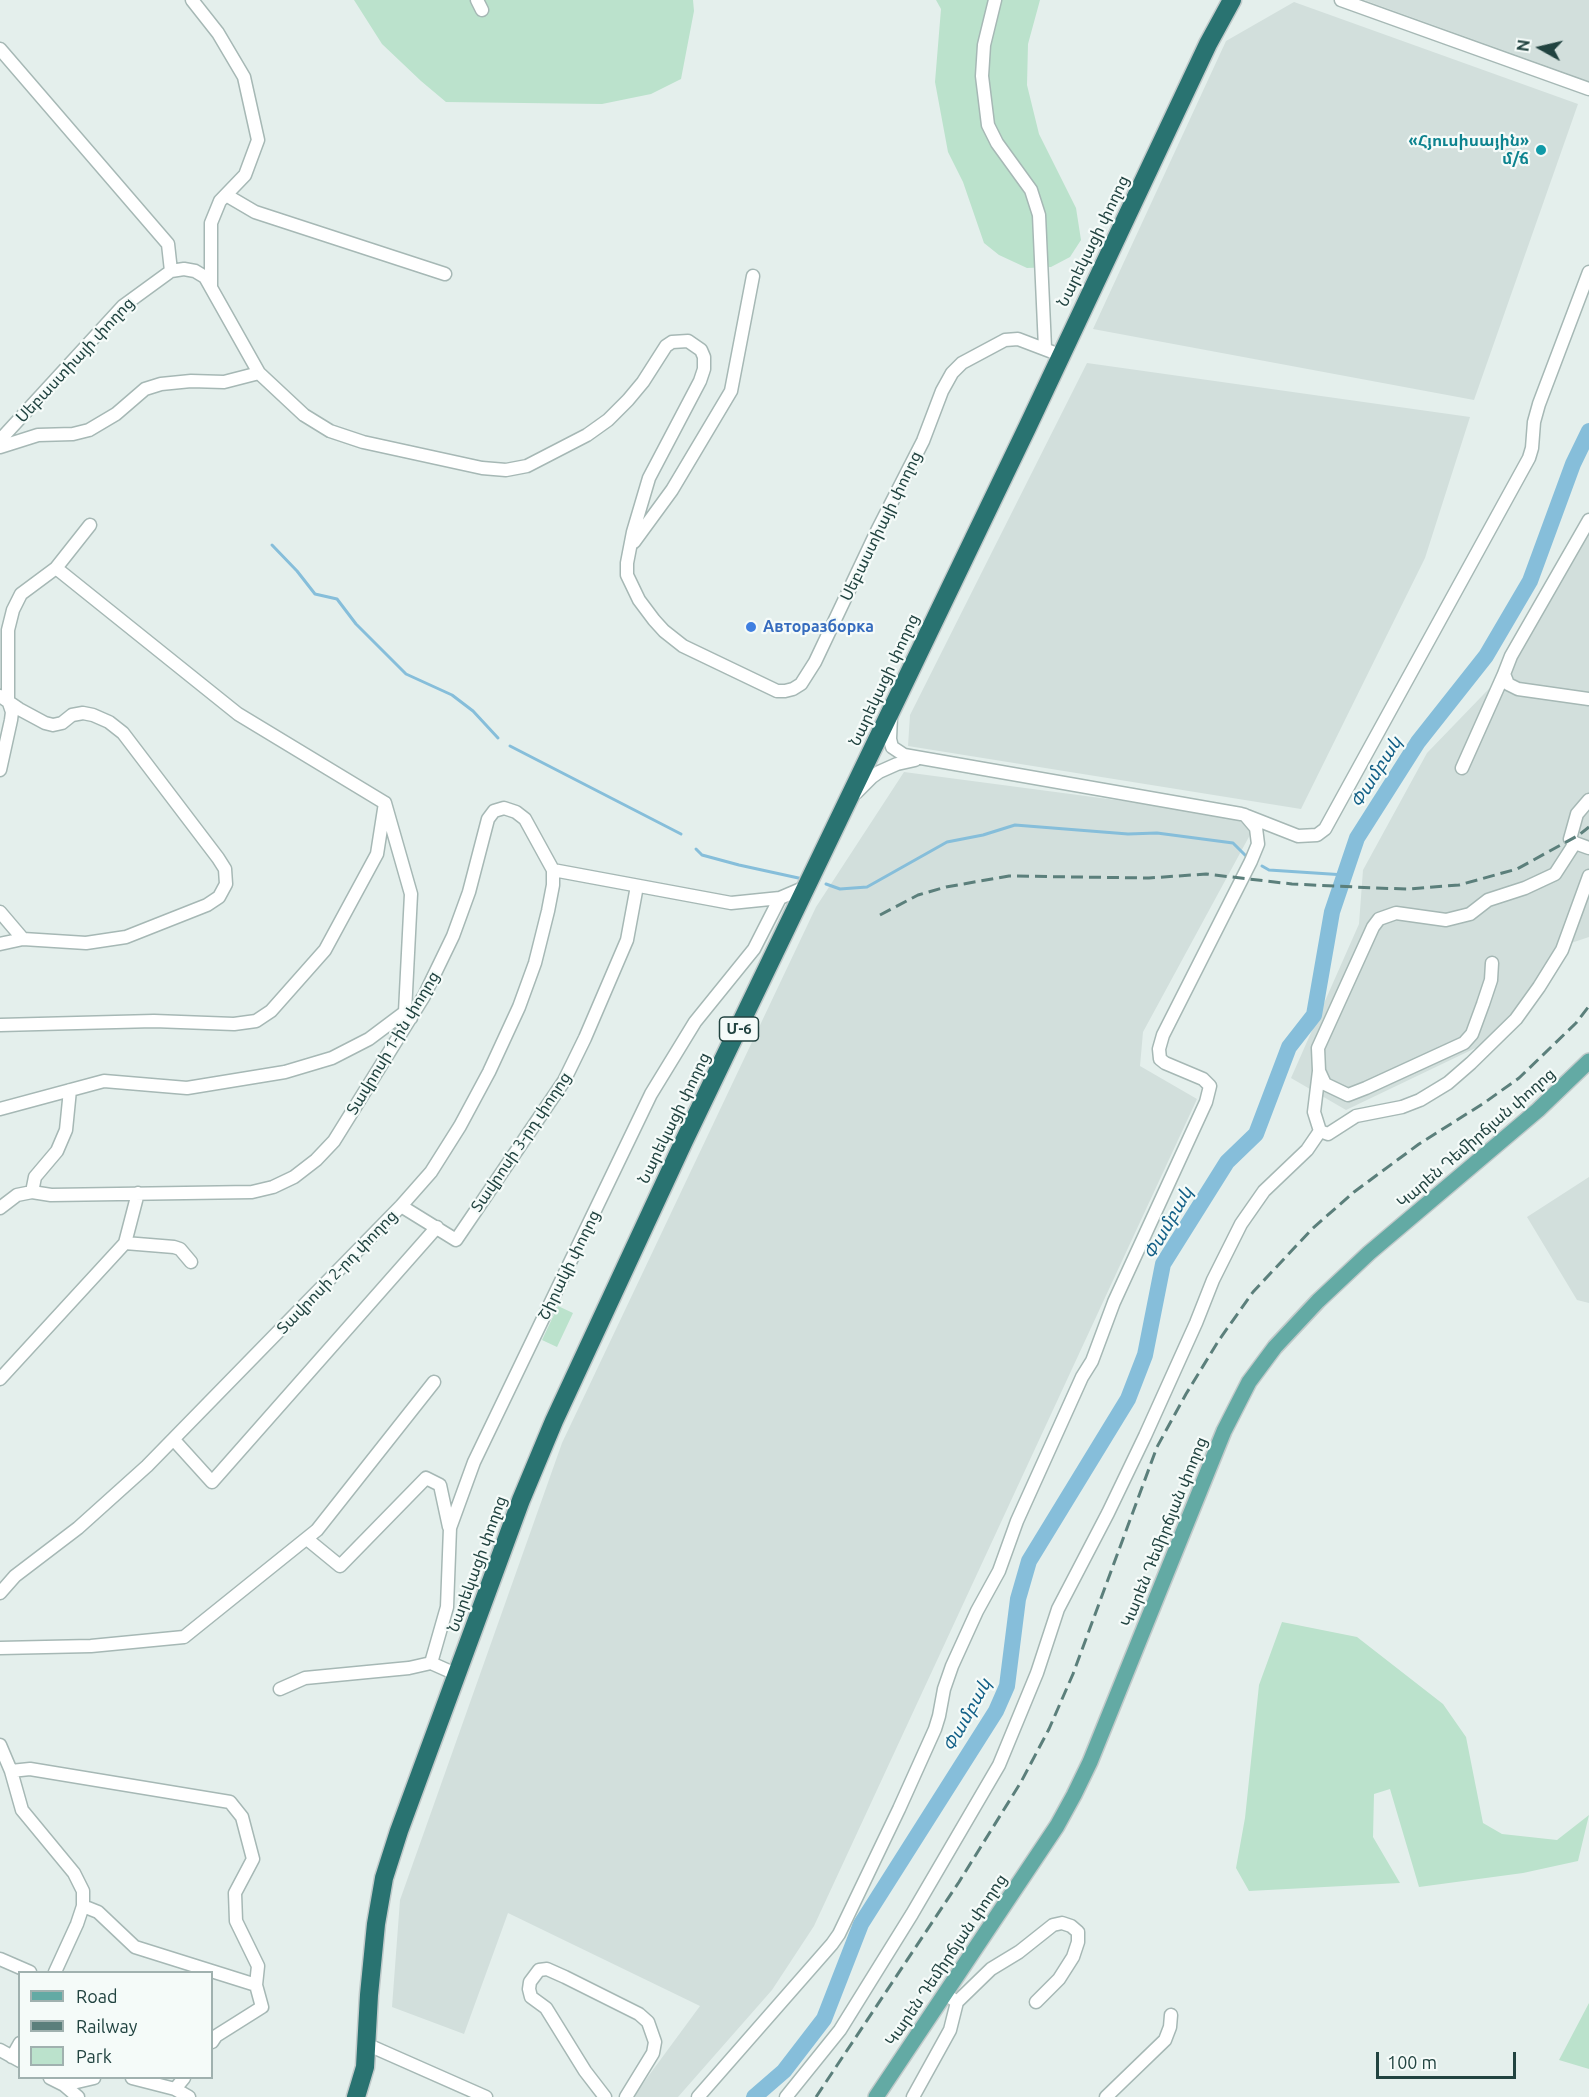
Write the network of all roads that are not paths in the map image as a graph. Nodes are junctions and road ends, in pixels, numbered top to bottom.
1 (192, 0) edge
2 (995, 0) edge
3 (1232, 0) edge
4 (1341, 0) edge
5 (0, 49) edge
6 (1589, 89) edge
7 (226, 195) junction
8 (171, 271) junction
9 (1589, 272) edge
10 (445, 274) dead end
11 (753, 276) dead end
12 (211, 286) junction
13 (1052, 351) junction
14 (259, 373) junction
15 (0, 440) edge
16 (0, 447) edge
17 (1589, 519) edge
18 (90, 525) dead end
19 (630, 548) junction
20 (56, 568) junction
21 (1504, 674) junction
22 (4, 698) edge
23 (1589, 699) edge
24 (891, 709) junction
25 (925, 759) junction
26 (1462, 768) dead end
27 (0, 770) edge
28 (1589, 800) edge
29 (848, 801) junction
30 (385, 803) junction
31 (1245, 815) junction
32 (1575, 843) junction
33 (1589, 848) edge
34 (553, 870) junction
35 (1589, 876) edge
36 (637, 886) junction
37 (808, 886) junction
38 (780, 898) junction
39 (0, 912) edge
40 (23, 939) junction
41 (0, 944) edge
42 (1491, 963) dead end
43 (408, 1015) junction
44 (0, 1025) edge
45 (1589, 1061) edge
46 (1318, 1071) junction
47 (70, 1090) junction
48 (0, 1109) edge
49 (1320, 1131) junction
50 (32, 1192) junction
51 (138, 1193) junction
52 (401, 1206) junction
53 (0, 1208) edge
54 (437, 1227) junction
55 (124, 1244) junction
56 (192, 1262) dead end
57 (0, 1380) edge
58 (434, 1382) dead end
59 (174, 1440) junction
60 (450, 1528) junction
61 (307, 1539) junction
62 (0, 1593) edge
63 (0, 1648) edge
64 (431, 1663) junction
65 (458, 1675) junction
66 (280, 1689) dead end
67 (0, 1745) edge
68 (11, 1771) junction
69 (82, 1906) junction
70 (0, 1959) edge
71 (28, 1971) edge
72 (56, 1971) edge
73 (211, 1971) edge
74 (213, 1971) edge
75 (256, 1985) junction
76 (951, 1998) junction
77 (1036, 2002) dead end
78 (1171, 2015) dead end
79 (213, 2040) edge
80 (366, 2044) junction
81 (0, 2050) edge
82 (16, 2059) edge
83 (52, 2079) edge
84 (90, 2079) edge
85 (136, 2079) edge
86 (183, 2079) edge
87 (64, 2085) junction
88 (176, 2089) junction
89 (78, 2097) edge
90 (189, 2097) edge
91 (357, 2097) edge
92 (486, 2097) edge
93 (605, 2097) edge
94 (626, 2097) edge
95 (698, 2097) edge
96 (786, 2097) edge
97 (876, 2097) edge
98 (913, 2097) edge
99 (1106, 2097) edge

1 - 7 street
2 - 13 street
3 - 13 highway, Նարեկացի փողոց / Մ-6
4 - 6 street
5 - 8 street
7 - 10 street
7 - 12 street
8 - 12 street, Սեբաստիայի փողոց
8 - 15 street, Սեբաստիայի փողոց
9 - 31 street
11 - 19 street
12 - 14 street, Սեբաստիայի փողոց
13 - 19 street, Սեբաստիայի փողոց
13 - 24 highway, Նարեկացի փողոց / Մ-6
14 - 16 street
14 - 19 street, Սեբաստիայի փողոց
17 - 21 street
18 - 20 street
20 - 22 street
20 - 30 street
21 - 23 street
21 - 26 street
22 - 27 street
22 - 40 street
24 - 25 street
24 - 29 highway, Նարեկացի փողոց / Մ-6
25 - 29 street
25 - 31 street
28 - 32 street
29 - 37 highway, Նարեկացի փողոց / Մ-6
30 - 43 street
30 - 44 street
31 - 95 street
32 - 33 street
32 - 46 street
34 - 36 street
34 - 43 street, Տավրոսի 1-ին փողոց
34 - 52 street, Տավրոսի 2-րդ փողոց
35 - 49 street
36 - 38 street
36 - 54 street, Տավրոսի 3-րդ փողոց
37 - 38 street
37 - 65 highway, Նարեկացի փողոց / Մ-6
38 - 60 street, Շիրակի փողոց
39 - 40 street
40 - 41 street
42 - 46 street
43 - 47 street
43 - 51 street, Տավրոսի 1-ին փողոց
45 - 76 main road, Կարեն Դեմիրճյան փողոց
46 - 49 street
47 - 48 street
47 - 50 street
49 - 96 street
50 - 51 street, Տավրոսի 1-ին փողոց
50 - 53 street, Տավրոսի 1-ին փողոց
51 - 55 street
52 - 54 street, Տավրոսի 3-րդ փողոց
52 - 59 street, Տավրոսի 2-րդ փողոց
54 - 59 street
55 - 56 street
55 - 57 street
58 - 61 street
59 - 62 street, Տավրոսի 2-րդ փողոց
60 - 61 street
60 - 64 street, Շիրակի փողոց
61 - 63 street
64 - 65 street
64 - 66 street
65 - 80 highway, Նարեկացի փողոց / Մ-6
67 - 68 street
68 - 69 street
68 - 75 street
69 - 72 street
69 - 73 street
70 - 71 street
74 - 75 street
75 - 79 street
76 - 77 street
76 - 97 main road, Կարեն Դեմիրճյան փողոց
76 - 98 street
78 - 99 street
80 - 91 highway, Նարեկացի փողոց / Մ-6
80 - 92 street
81 - 82 street
83 - 87 street
84 - 87 street
85 - 88 street
86 - 88 street
87 - 89 street
88 - 90 street
93 - 94 street

